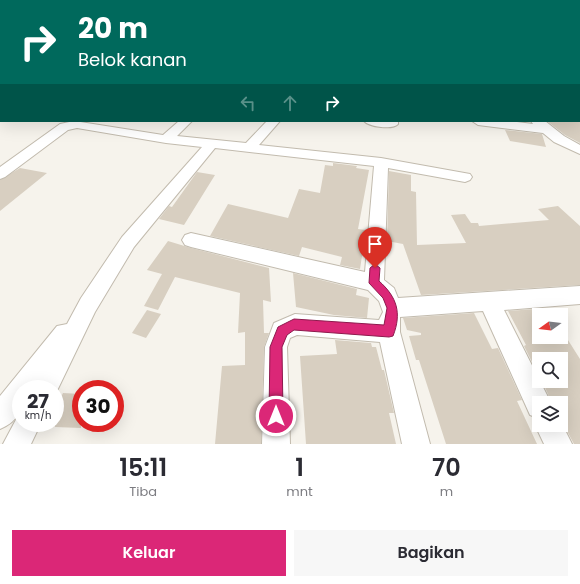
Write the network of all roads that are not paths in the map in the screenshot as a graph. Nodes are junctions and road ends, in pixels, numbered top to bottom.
1 (185, 122) edge
2 (273, 122) edge
3 (377, 122) edge
4 (392, 122) edge
5 (494, 122) edge
6 (541, 125) edge
7 (166, 139) junction
8 (212, 144) junction
9 (249, 148) junction
10 (580, 150) edge
11 (381, 162) junction
12 (0, 174) edge
13 (465, 177) dead end
14 (191, 240) dead end
15 (374, 283) junction
16 (580, 295) edge
17 (489, 302) junction
18 (88, 305) junction
19 (392, 308) junction
20 (389, 332) junction
21 (28, 380) edge
22 (50, 380) edge
23 (534, 396) edge
24 (12, 401) edge
25 (0, 416) edge
26 (23, 432) edge
27 (552, 432) edge
28 (17, 444) edge
29 (276, 444) edge
30 (416, 444) edge
31 (558, 444) edge

1 - 7 street
2 - 9 street
3 - 4 street
5 - 6 street
6 - 10 street
7 - 8 street
7 - 12 street
8 - 9 street
8 - 18 street
9 - 11 street
11 - 13 street
11 - 15 street
14 - 15 street
15 - 19 street
16 - 17 street
17 - 19 street
17 - 23 street
18 - 21 street
18 - 22 street
19 - 20 street
20 - 29 street
20 - 30 street
24 - 25 street
26 - 28 street
27 - 31 street

